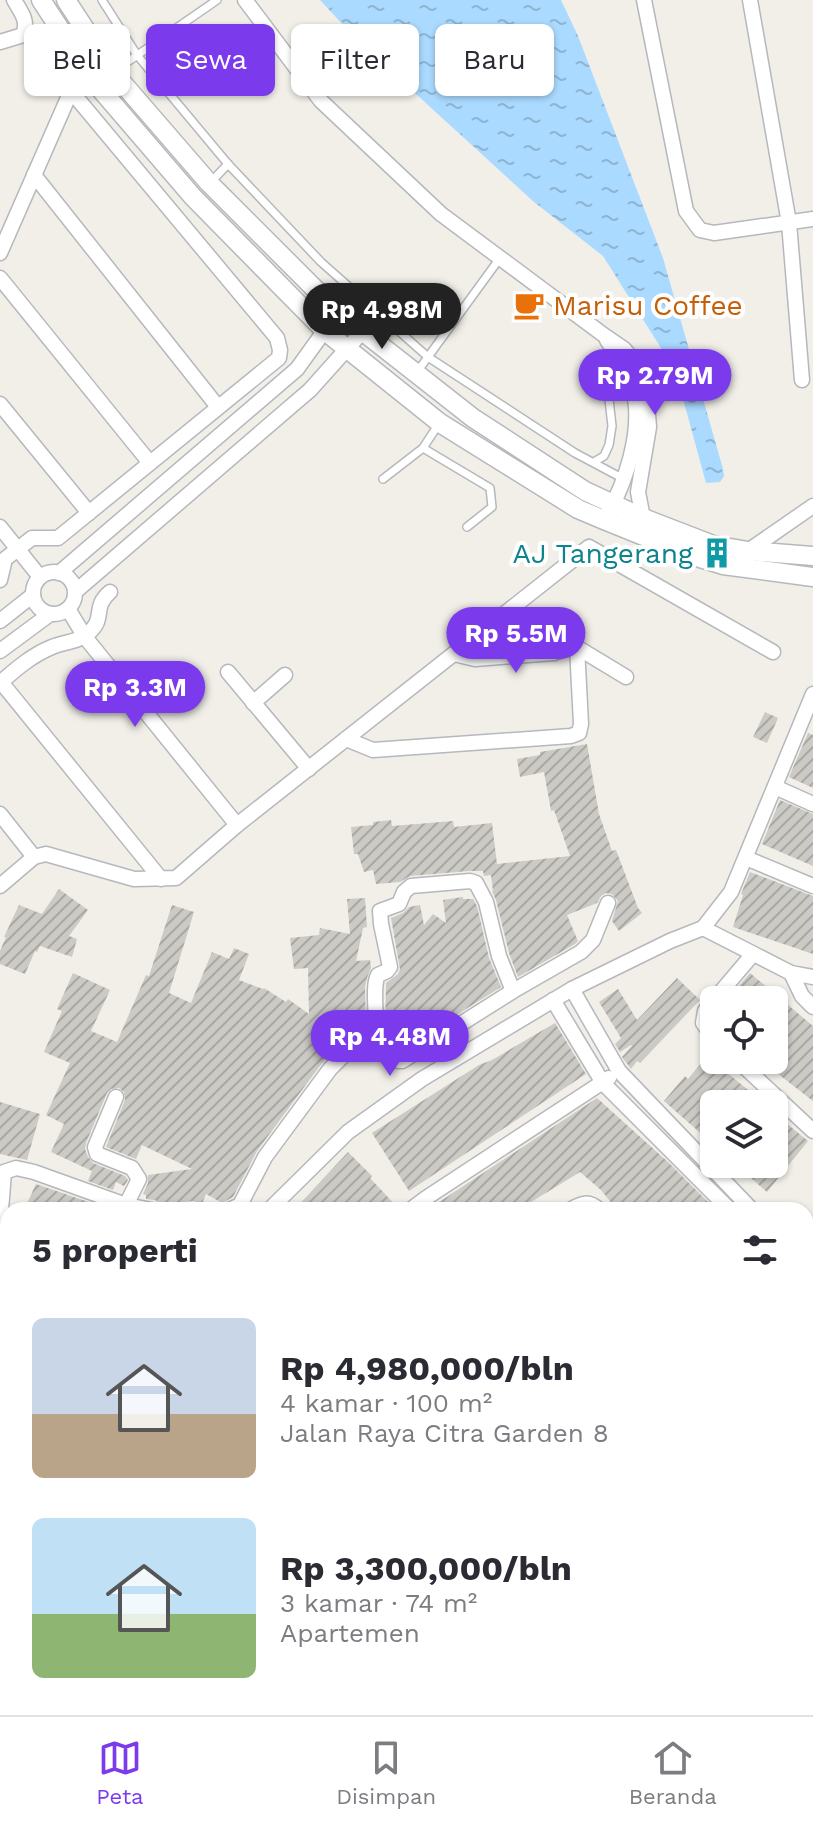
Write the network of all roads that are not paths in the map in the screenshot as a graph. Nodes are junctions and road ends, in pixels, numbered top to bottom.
1 (14, 0) edge
2 (41, 0) edge
3 (66, 0) edge
4 (102, 0) edge
5 (217, 0) edge
6 (245, 0) edge
7 (644, 0) edge
8 (750, 0) edge
9 (57, 24) edge
10 (82, 24) edge
11 (0, 42) edge
12 (137, 55) junction
13 (130, 60) edge
14 (130, 92) edge
15 (106, 96) edge
16 (228, 164) junction
17 (34, 175) junction
18 (209, 183) junction
19 (813, 219) edge
20 (789, 223) junction
21 (0, 253) edge
22 (500, 258) junction
23 (321, 262) junction
24 (0, 278) edge
25 (306, 278) junction
26 (338, 312) junction
27 (325, 331) junction
28 (362, 332) junction
29 (605, 336) junction
30 (347, 350) junction
31 (428, 357) junction
32 (595, 367) dead end
33 (416, 374) junction
34 (802, 380) dead end
35 (0, 404) edge
36 (218, 407) junction
37 (440, 423) junction
38 (423, 448) junction
39 (594, 462) junction
40 (150, 463) junction
41 (383, 479) dead end
42 (624, 480) junction
43 (813, 506) edge
44 (89, 513) junction
45 (609, 513) junction
46 (643, 518) junction
47 (0, 527) edge
48 (467, 527) dead end
49 (18, 549) junction
50 (813, 556) edge
51 (745, 559) junction
52 (59, 573) junction
53 (40, 577) junction
54 (813, 577) edge
55 (0, 580) edge
56 (76, 591) junction
57 (110, 592) dead end
58 (33, 595) junction
59 (512, 608) junction
60 (68, 609) junction
61 (50, 614) junction
62 (0, 621) edge
63 (85, 637) junction
64 (575, 646) junction
65 (0, 651) edge
66 (773, 652) dead end
67 (454, 654) junction
68 (228, 672) dead end
69 (285, 675) dead end
70 (626, 677) dead end
71 (0, 682) edge
72 (813, 694) edge
73 (253, 703) junction
74 (807, 724) edge
75 (346, 739) junction
76 (309, 769) junction
77 (775, 787) junction
78 (813, 804) edge
79 (0, 814) edge
80 (237, 825) junction
81 (34, 857) junction
82 (746, 858) junction
83 (161, 879) junction
84 (0, 886) edge
85 (813, 886) edge
86 (608, 903) dead end
87 (703, 928) junction
88 (753, 954) junction
89 (791, 973) junction
90 (813, 977) edge
91 (726, 986) edge
92 (572, 989) junction
93 (513, 991) junction
94 (553, 1000) junction
95 (813, 1007) edge
96 (374, 1041) junction
97 (619, 1071) junction
98 (752, 1074) edge
99 (603, 1083) junction
100 (116, 1097) dead end
101 (813, 1131) edge
102 (2, 1202) edge
103 (118, 1202) edge
104 (128, 1202) edge
105 (242, 1202) edge
106 (277, 1202) edge
107 (421, 1202) edge
108 (722, 1202) edge
109 (744, 1202) edge

1 - 11 street
2 - 9 street
3 - 10 street
4 - 12 lane
5 - 12 lane
6 - 22 street
7 - 20 street
8 - 20 street
12 - 13 lane
12 - 16 lane
14 - 18 street
15 - 27 street
16 - 18 lane
16 - 23 lane
17 - 21 street
17 - 36 street
17 - 36 street
18 - 25 street
19 - 20 street
20 - 34 street
22 - 29 street
22 - 31 lane
23 - 25 lane
23 - 31 lane
24 - 40 street
25 - 26 street
26 - 27 street
26 - 28 street
27 - 30 street
27 - 52 street
28 - 30 street
28 - 33 street
29 - 42 street
29 - 46 street
30 - 37 street
30 - 56 street
31 - 33 lane
31 - 39 lane
32 - 39 lane
33 - 45 street
35 - 44 street
36 - 40 street
37 - 38 lane
37 - 45 street
38 - 41 lane
38 - 48 lane
39 - 42 lane
40 - 44 street
42 - 45 street
43 - 51 street
44 - 49 street
45 - 46 street
45 - 51 street
46 - 51 street
47 - 49 street
49 - 53 street
49 - 55 street
50 - 51 street
51 - 54 street
52 - 53 street
52 - 56 street
53 - 58 street
56 - 60 street
57 - 63 street
58 - 61 street
58 - 62 street
59 - 64 street
59 - 66 street
59 - 67 street
60 - 61 street
60 - 63 street
61 - 65 street
63 - 71 street
63 - 80 street
64 - 67 street
64 - 70 street
64 - 75 street
67 - 75 street
68 - 73 street
69 - 73 street
71 - 83 street
72 - 74 street
73 - 76 street
74 - 77 street
75 - 76 street
76 - 80 street
77 - 78 street
77 - 82 street
79 - 81 street
80 - 83 street
81 - 83 street
81 - 84 street
82 - 85 street
82 - 87 street
86 - 93 street
87 - 88 street
87 - 92 street
88 - 89 street
88 - 91 street
89 - 90 street
89 - 95 street
92 - 94 street
92 - 97 street
93 - 96 street
93 - 96 street
94 - 99 street
94 - 106 street
96 - 105 street
97 - 99 street
97 - 109 street
98 - 101 street
99 - 107 street
99 - 108 street
100 - 104 street
102 - 103 street

